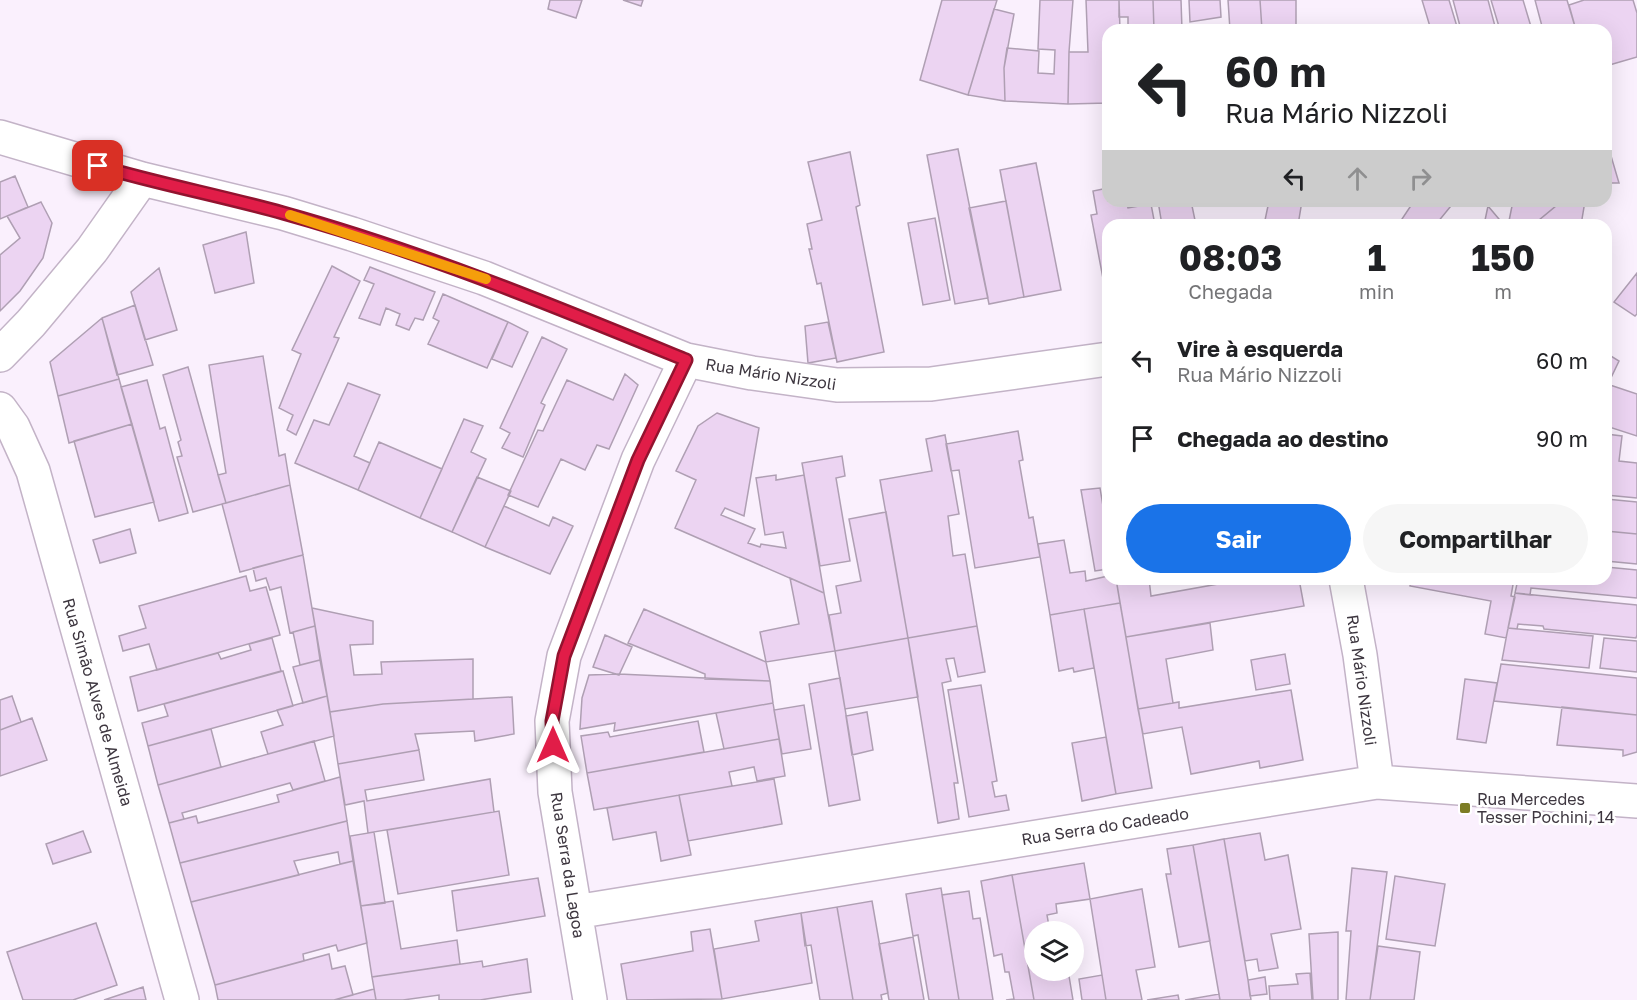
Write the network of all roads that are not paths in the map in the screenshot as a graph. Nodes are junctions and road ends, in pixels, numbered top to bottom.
1 (0, 137) edge
2 (142, 179) junction
3 (0, 356) edge
4 (686, 360) junction
5 (1102, 360) edge
6 (0, 409) edge
7 (1347, 585) edge
8 (1377, 782) junction
9 (1637, 801) edge
10 (575, 912) junction
11 (182, 1000) edge
12 (590, 1000) edge

1 - 2 street, Rua Mário Nizzoli
2 - 3 street
2 - 4 street, Rua Mário Nizzoli
4 - 5 street, Rua Mário Nizzoli
4 - 10 street, Rua Serra da Lagoa
6 - 11 street, Rua Simão Alves de Almeida
7 - 8 street, Rua Mário Nizzoli
8 - 9 street, Rua Serra do Cadeado
8 - 10 street, Rua Serra do Cadeado
10 - 12 street, Rua Serra da Lagoa

